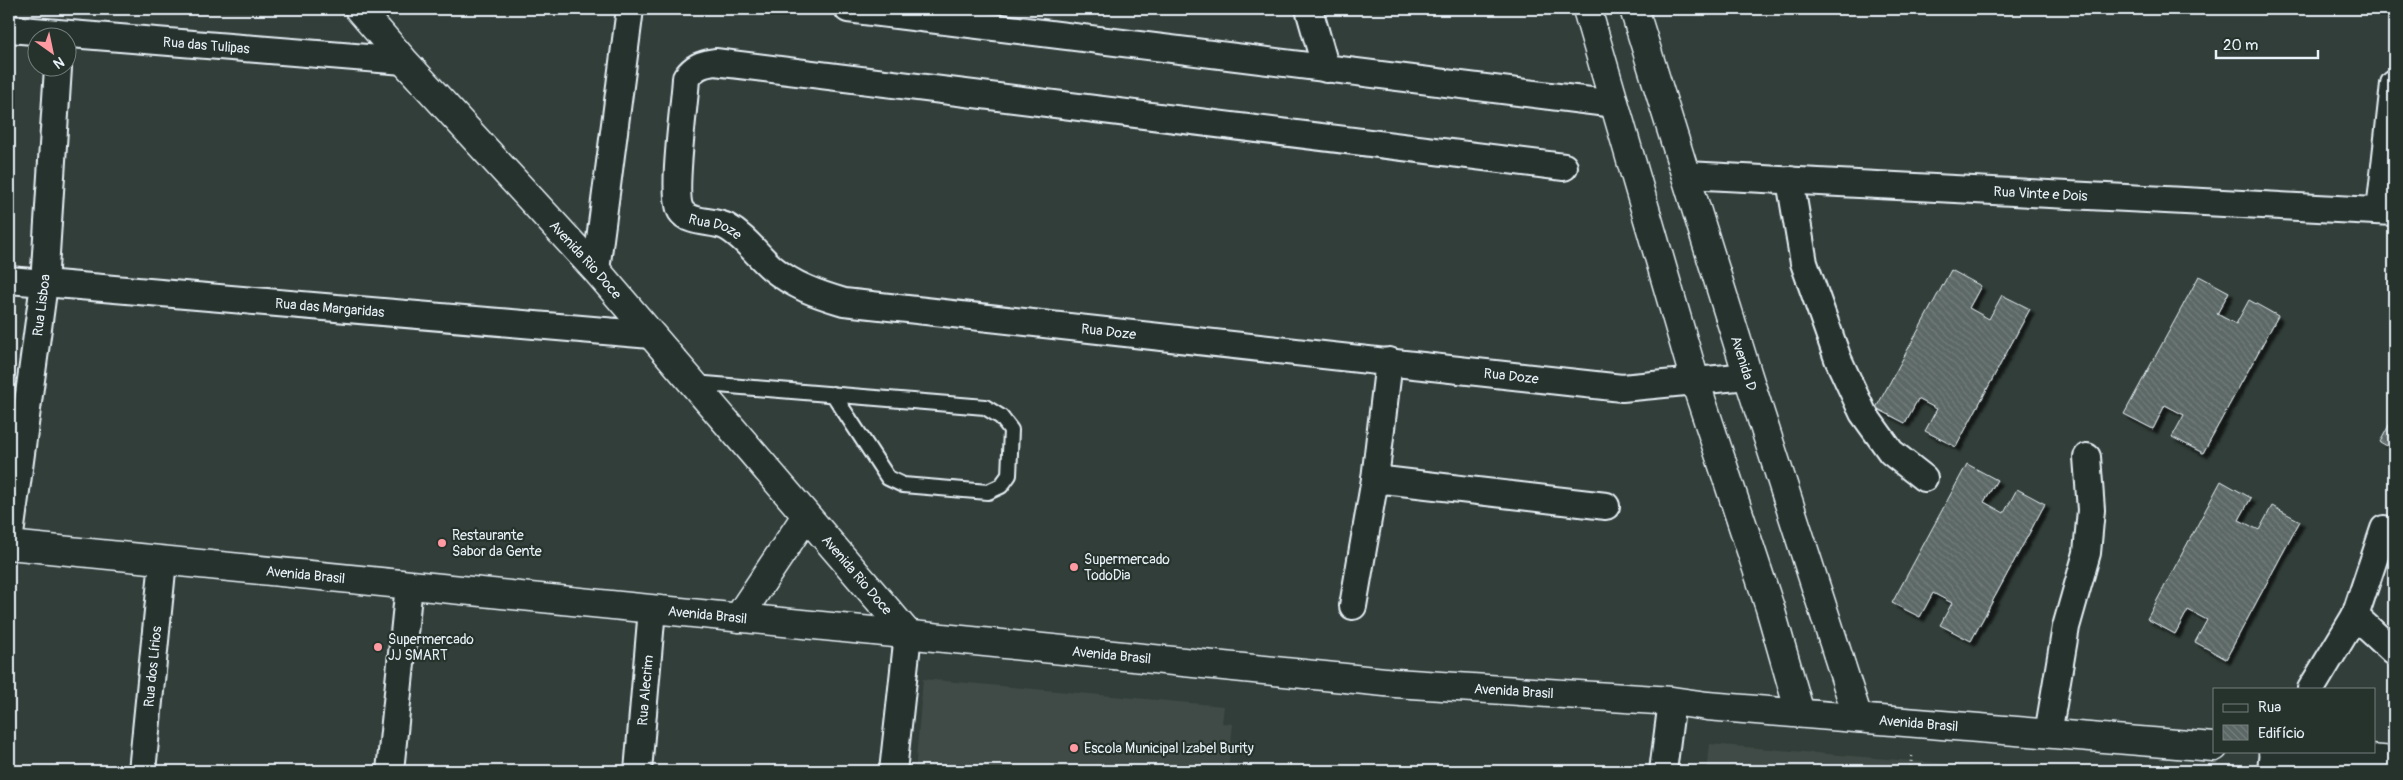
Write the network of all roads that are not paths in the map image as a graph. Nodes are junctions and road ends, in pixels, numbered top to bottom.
1 (359, 9) edge
2 (630, 9) edge
3 (848, 9) edge
4 (1310, 9) edge
5 (1587, 9) edge
6 (1634, 9) edge
7 (883, 11) edge
8 (9, 29) edge
9 (28, 32) edge
10 (78, 37) edge
11 (404, 61) junction
12 (1326, 69) junction
13 (57, 78) edge
14 (2394, 84) edge
15 (1616, 104) junction
16 (1564, 168) dead end
17 (1687, 174) junction
18 (1790, 180) junction
19 (2387, 211) edge
20 (596, 270) junction
21 (9, 280) edge
22 (44, 284) junction
23 (651, 336) junction
24 (1389, 361) junction
25 (1748, 376) junction
26 (1695, 380) junction
27 (693, 383) junction
28 (833, 394) junction
29 (2087, 457) dead end
30 (1924, 478) dead end
31 (1375, 479) junction
32 (1606, 506) dead end
33 (806, 516) junction
34 (2384, 529) dead end
35 (9, 544) edge
36 (163, 561) junction
37 (409, 585) junction
38 (1353, 606) dead end
39 (652, 609) junction
40 (2355, 616) junction
41 (738, 618) junction
42 (908, 634) junction
43 (2394, 652) edge
44 (2312, 688) edge
45 (1672, 701) junction
46 (1800, 713) junction
47 (1858, 718) junction
48 (2048, 734) junction
49 (2213, 747) edge
50 (2273, 752) edge
51 (2285, 752) edge
52 (2394, 761) edge
53 (142, 771) edge
54 (390, 771) edge
55 (638, 771) edge
56 (892, 771) edge
57 (1663, 771) edge
58 (2271, 771) edge

1 - 11 street, Avenida Rio Doce
2 - 20 street
3 - 7 street
4 - 12 street
5 - 15 street
6 - 17 street, Avenida D
7 - 12 street
8 - 9 street, Rua das Tulipas
10 - 11 street, Rua das Tulipas
11 - 20 street, Avenida Rio Doce
12 - 15 street
13 - 22 street, Rua Lisboa
14 - 19 street
15 - 26 street
16 - 24 street, Rua Doze
17 - 18 street, Rua Vinte e Dois
17 - 25 street, Avenida D
18 - 19 street, Rua Vinte e Dois
18 - 30 street
20 - 23 street, Avenida Rio Doce
21 - 22 street, Rua das Margaridas
22 - 23 street, Rua das Margaridas
22 - 35 street, Rua Lisboa
23 - 27 street, Avenida Rio Doce
24 - 26 street, Rua Doze
24 - 31 street
25 - 26 street, Rua Doze
25 - 47 street, Avenida D
26 - 46 street
27 - 28 lane
27 - 33 street, Avenida Rio Doce
28 - 28 lane
29 - 48 street
31 - 32 street
31 - 38 street
33 - 41 street
33 - 42 street, Avenida Rio Doce
34 - 40 street
35 - 36 street, Avenida Brasil
36 - 37 street, Avenida Brasil
36 - 53 street, Rua dos Lírios
37 - 39 street, Avenida Brasil
37 - 54 street
39 - 41 street, Avenida Brasil
39 - 55 street, Rua Alecrim
40 - 43 street
40 - 44 street
41 - 42 street, Avenida Brasil
42 - 45 street, Avenida Brasil
42 - 56 street
45 - 46 street, Avenida Brasil
45 - 57 street
46 - 47 street, Avenida Brasil
47 - 48 street, Avenida Brasil
48 - 49 street, Avenida Brasil
50 - 58 street
51 - 52 street

